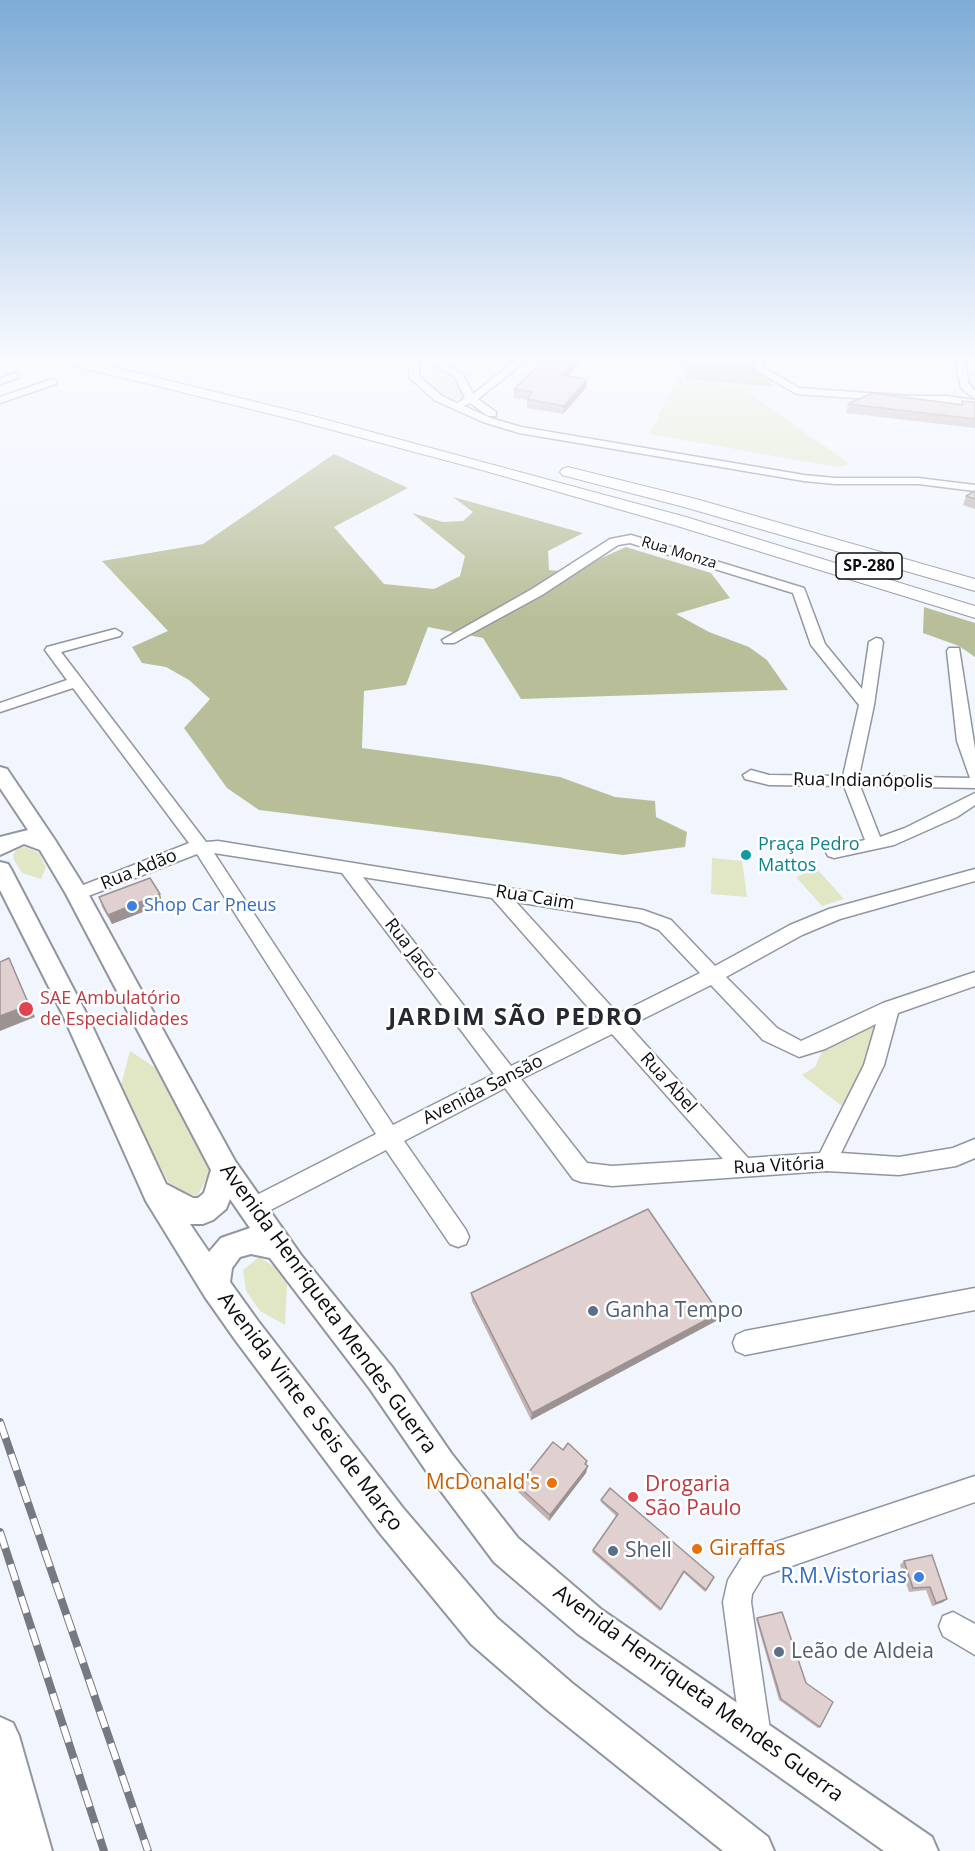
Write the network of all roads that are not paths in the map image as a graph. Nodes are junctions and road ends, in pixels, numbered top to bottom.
1 (405, 445) edge
2 (451, 445) edge
3 (460, 445) edge
4 (608, 445) edge
5 (651, 445) edge
6 (862, 480) junction
7 (975, 488) edge
8 (975, 585) edge
9 (975, 598) edge
10 (975, 612) edge
11 (115, 633) dead end
12 (449, 640) dead end
13 (876, 642) dead end
14 (954, 651) dead end
15 (76, 682) junction
16 (867, 705) junction
17 (0, 708) edge
18 (0, 773) edge
19 (975, 774) edge
20 (751, 775) dead end
21 (850, 781) junction
22 (975, 783) edge
23 (975, 798) edge
24 (11, 818) edge
25 (875, 844) junction
26 (48, 845) junction
27 (201, 847) junction
28 (0, 848) edge
29 (834, 852) dead end
30 (0, 869) edge
31 (348, 869) junction
32 (975, 875) edge
33 (496, 891) junction
34 (77, 894) junction
35 (714, 975) junction
36 (975, 979) edge
37 (890, 1008) junction
38 (614, 1023) junction
39 (507, 1077) junction
40 (390, 1138) junction
41 (975, 1148) edge
42 (826, 1162) junction
43 (225, 1168) junction
44 (744, 1168) junction
45 (581, 1172) joint
46 (156, 1192) junction
47 (253, 1209) junction
48 (458, 1237) dead end
49 (280, 1247) junction
50 (215, 1287) junction
51 (975, 1299) edge
52 (746, 1343) dead end
53 (975, 1489) edge
54 (0, 1736) edge
55 (756, 1736) junction
56 (0, 1802) edge
57 (12, 1851) edge
58 (32, 1851) edge
59 (754, 1851) edge
60 (918, 1851) edge

1 - 10 highway, SP-280
2 - 9 highway, SP-280
3 - 8 highway
4 - 6 street
5 - 6 street
6 - 7 street
11 - 15 street
12 - 16 street, Rua Monza
13 - 16 street
14 - 19 street
15 - 17 street
15 - 27 street
16 - 21 street
18 - 24 main road, Avenida Henriqueta Mendes Guerra
20 - 21 street, Rua Indianópolis
21 - 22 street, Rua Indianópolis
21 - 25 street
23 - 25 street
24 - 26 main road, Avenida Henriqueta Mendes Guerra
25 - 29 street
26 - 28 main road
26 - 34 main road, Avenida Henriqueta Mendes Guerra
27 - 31 street, Rua Caim
27 - 34 street, Rua Adão
27 - 40 street
30 - 46 main road, Avenida Vinte e Seis de Março
31 - 33 street, Rua Caim
31 - 39 street, Rua Jacó
32 - 35 street, Avenida Sansão
33 - 35 street, Rua Caim
33 - 38 street, Rua Abel
34 - 43 main road, Avenida Henriqueta Mendes Guerra
35 - 37 street, Rua Caim
35 - 38 street, Avenida Sansão
36 - 37 street
37 - 42 street
38 - 39 street, Avenida Sansão
38 - 44 street, Rua Abel
39 - 40 street, Avenida Sansão
39 - 45 street, Rua Jacó
40 - 47 street, Avenida Sansão
40 - 48 street
41 - 42 street, Rua Vitória
42 - 44 street, Rua Vitória
43 - 46 main road
43 - 47 main road, Avenida Henriqueta Mendes Guerra
44 - 45 street, Rua Vitória
46 - 50 main road, Avenida Vinte e Seis de Março
47 - 49 main road, Avenida Henriqueta Mendes Guerra
49 - 50 main road
49 - 55 main road, Avenida Henriqueta Mendes Guerra
50 - 59 main road, Avenida Vinte e Seis de Março
51 - 52 street
53 - 55 street
54 - 58 main road
55 - 60 main road, Avenida Henriqueta Mendes Guerra
56 - 57 main road

